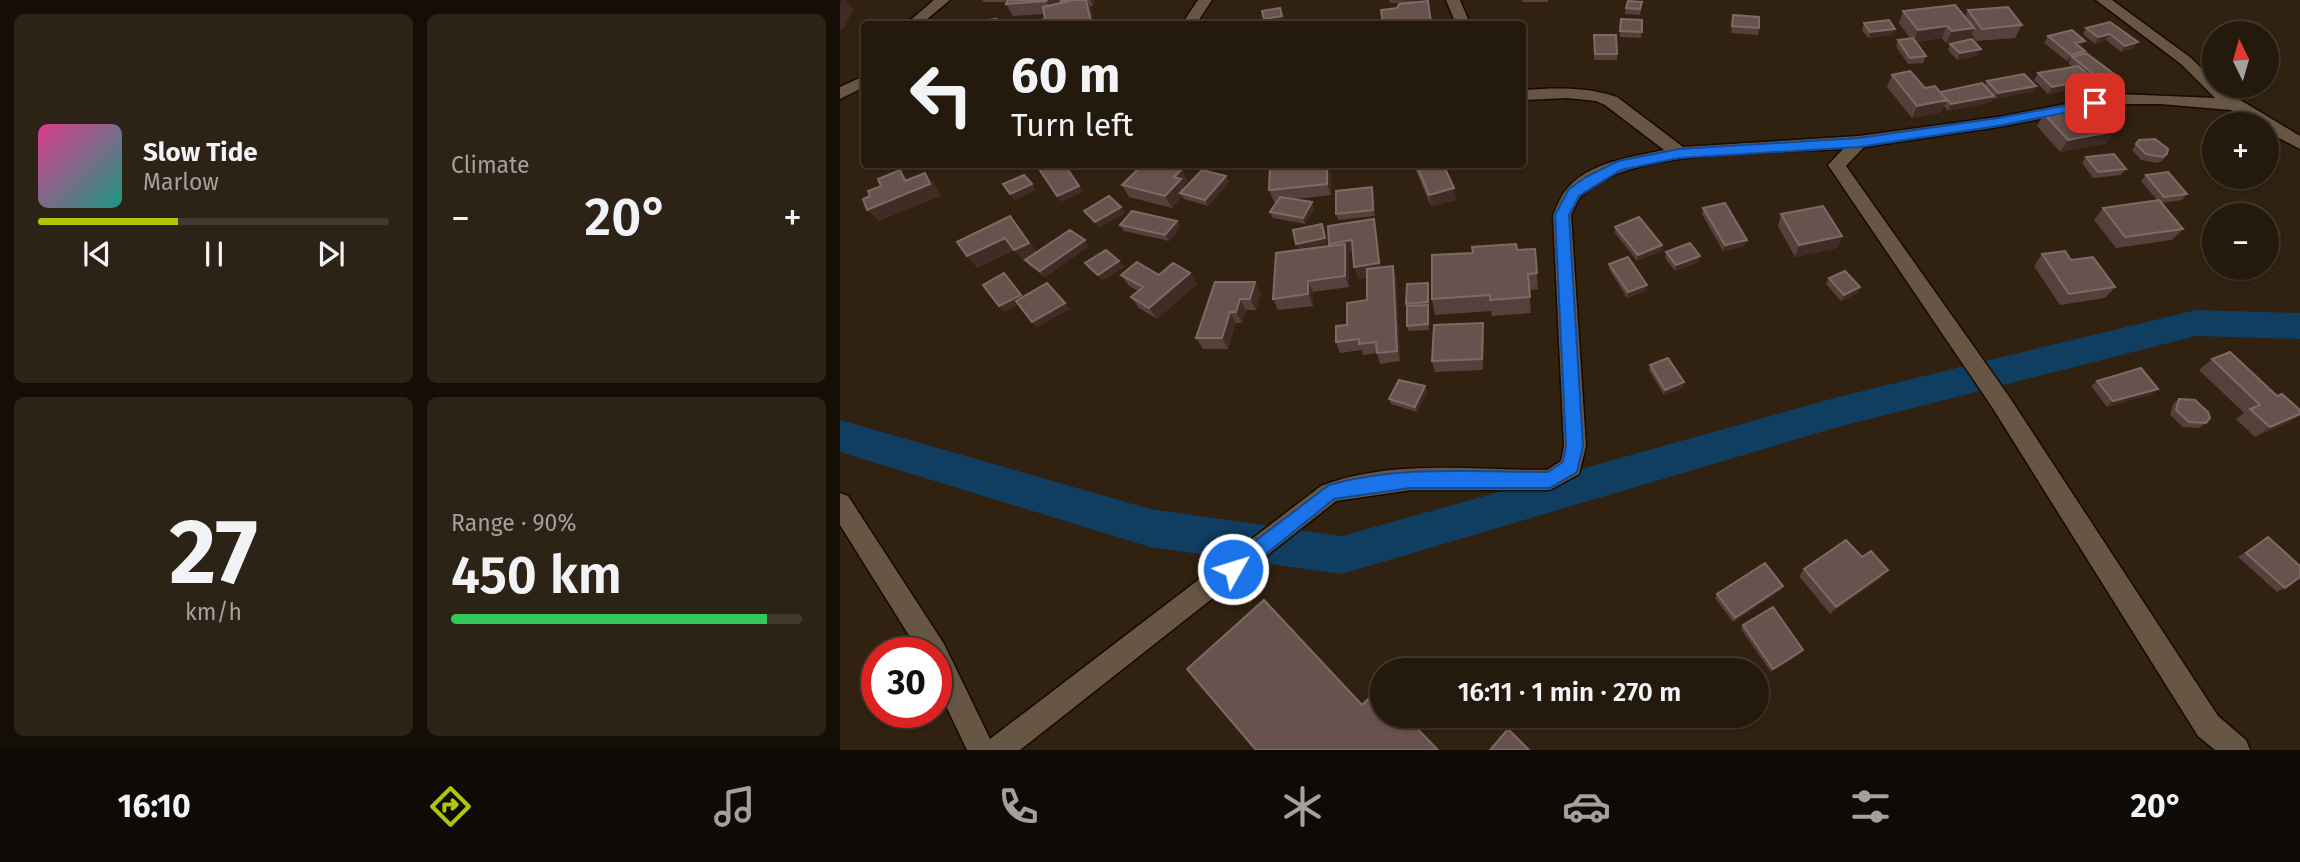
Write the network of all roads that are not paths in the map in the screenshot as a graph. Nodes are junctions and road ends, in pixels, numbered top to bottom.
1 (943, 0) edge
2 (1205, 0) edge
3 (1453, 0) edge
4 (2103, 0) edge
5 (917, 21) edge
6 (1191, 21) edge
7 (1462, 21) edge
8 (840, 76) edge
9 (861, 80) edge
10 (861, 82) edge
11 (840, 94) edge
12 (1526, 95) edge
13 (2234, 105) junction
14 (1859, 142) junction
15 (2300, 143) edge
16 (1679, 153) junction
17 (840, 504) edge
18 (925, 637) edge
19 (952, 688) edge
20 (981, 750) edge
21 (998, 750) edge
22 (2236, 750) edge

1 - 5 street
2 - 6 street
3 - 7 street
4 - 13 street
8 - 9 street
10 - 11 street
12 - 16 street
13 - 14 street
13 - 15 street
14 - 16 street
14 - 22 street
16 - 21 street
17 - 18 street
19 - 20 street

